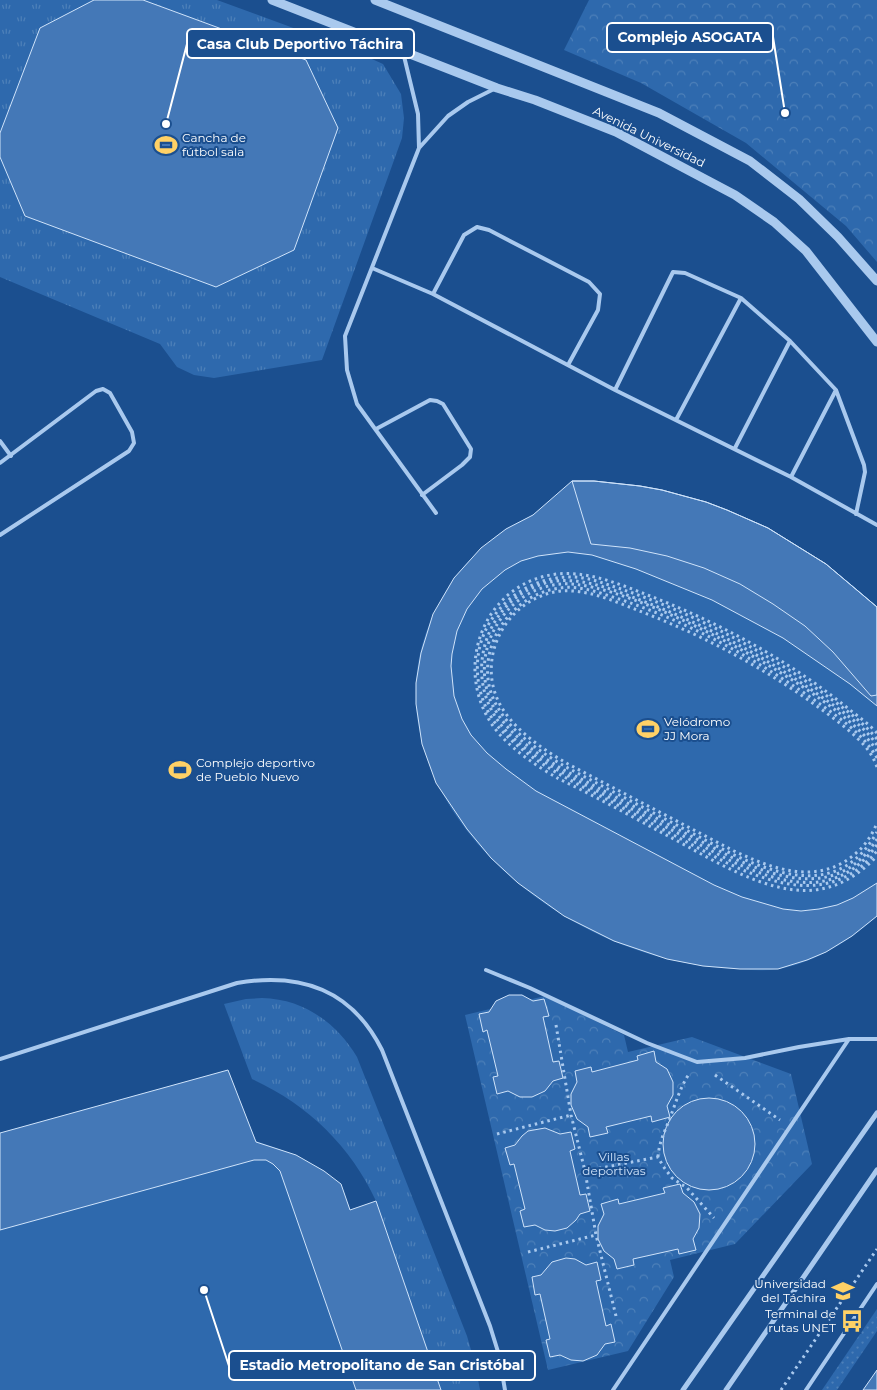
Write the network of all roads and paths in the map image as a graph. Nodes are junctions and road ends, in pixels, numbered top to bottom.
1 (272, 0) edge
2 (375, 0) edge
3 (403, 50) junction
4 (497, 88) junction
5 (419, 148) junction
6 (372, 268) junction
7 (877, 281) edge
8 (434, 294) junction
9 (741, 298) junction
10 (790, 341) junction
11 (877, 342) edge
12 (568, 365) junction
13 (615, 390) junction
14 (836, 390) junction
15 (676, 420) junction
16 (376, 429) junction
17 (0, 440) edge
18 (735, 448) junction
19 (11, 456) junction
20 (0, 463) edge
21 (791, 478) junction
22 (422, 495) junction
23 (436, 513) dead end
24 (856, 514) junction
25 (877, 525) edge
26 (0, 535) edge
27 (877, 743) edge
28 (877, 758) edge
29 (877, 762) edge
30 (877, 767) edge
31 (877, 772) edge
32 (877, 818) edge
33 (877, 823) edge
34 (877, 827) edge
35 (877, 845) edge
36 (486, 970) dead end
37 (556, 1025) dead end
38 (849, 1039) junction
39 (877, 1039) edge
40 (0, 1059) edge
41 (697, 1062) junction
42 (571, 1115) junction
43 (876, 1116) edge
44 (790, 1127) junction
45 (497, 1134) dead end
46 (658, 1156) junction
47 (877, 1170) edge
48 (585, 1171) junction
49 (708, 1210) dead end
50 (596, 1235) junction
51 (877, 1249) edge
52 (528, 1252) dead end
53 (877, 1284) edge
54 (616, 1316) dead end
55 (505, 1390) edge
56 (613, 1390) edge
57 (683, 1390) edge
58 (726, 1390) edge
59 (781, 1390) edge
60 (806, 1390) edge

1 - 3 street, Avenida Universidad
2 - 7 street, Avenida Universidad
3 - 4 street, Avenida Universidad
3 - 5 lane
4 - 5 lane
4 - 11 street, Avenida Universidad
5 - 6 lane
6 - 8 lane
6 - 16 lane
8 - 12 lane
8 - 12 lane
9 - 10 lane
9 - 13 lane
9 - 15 lane
10 - 14 lane
10 - 18 lane
12 - 13 lane
13 - 15 lane
14 - 21 lane
14 - 24 lane
15 - 18 lane
16 - 22 lane
16 - 22 lane
17 - 19 lane
18 - 21 lane
19 - 20 lane
19 - 26 lane
21 - 24 lane
22 - 23 lane
24 - 25 lane
27 - 35 path
27 - 35 path
27 - 35 path
28 - 35 path
29 - 34 path
30 - 33 path
31 - 32 path
36 - 41 lane
37 - 42 path
38 - 39 lane
38 - 41 lane
38 - 44 lane
40 - 55 lane
41 - 44 path
41 - 46 path
42 - 45 path
42 - 48 path
43 - 57 street
44 - 56 lane
46 - 48 path
46 - 49 path
47 - 58 street
48 - 50 path
50 - 52 path
50 - 54 path
51 - 59 path
53 - 60 lane

